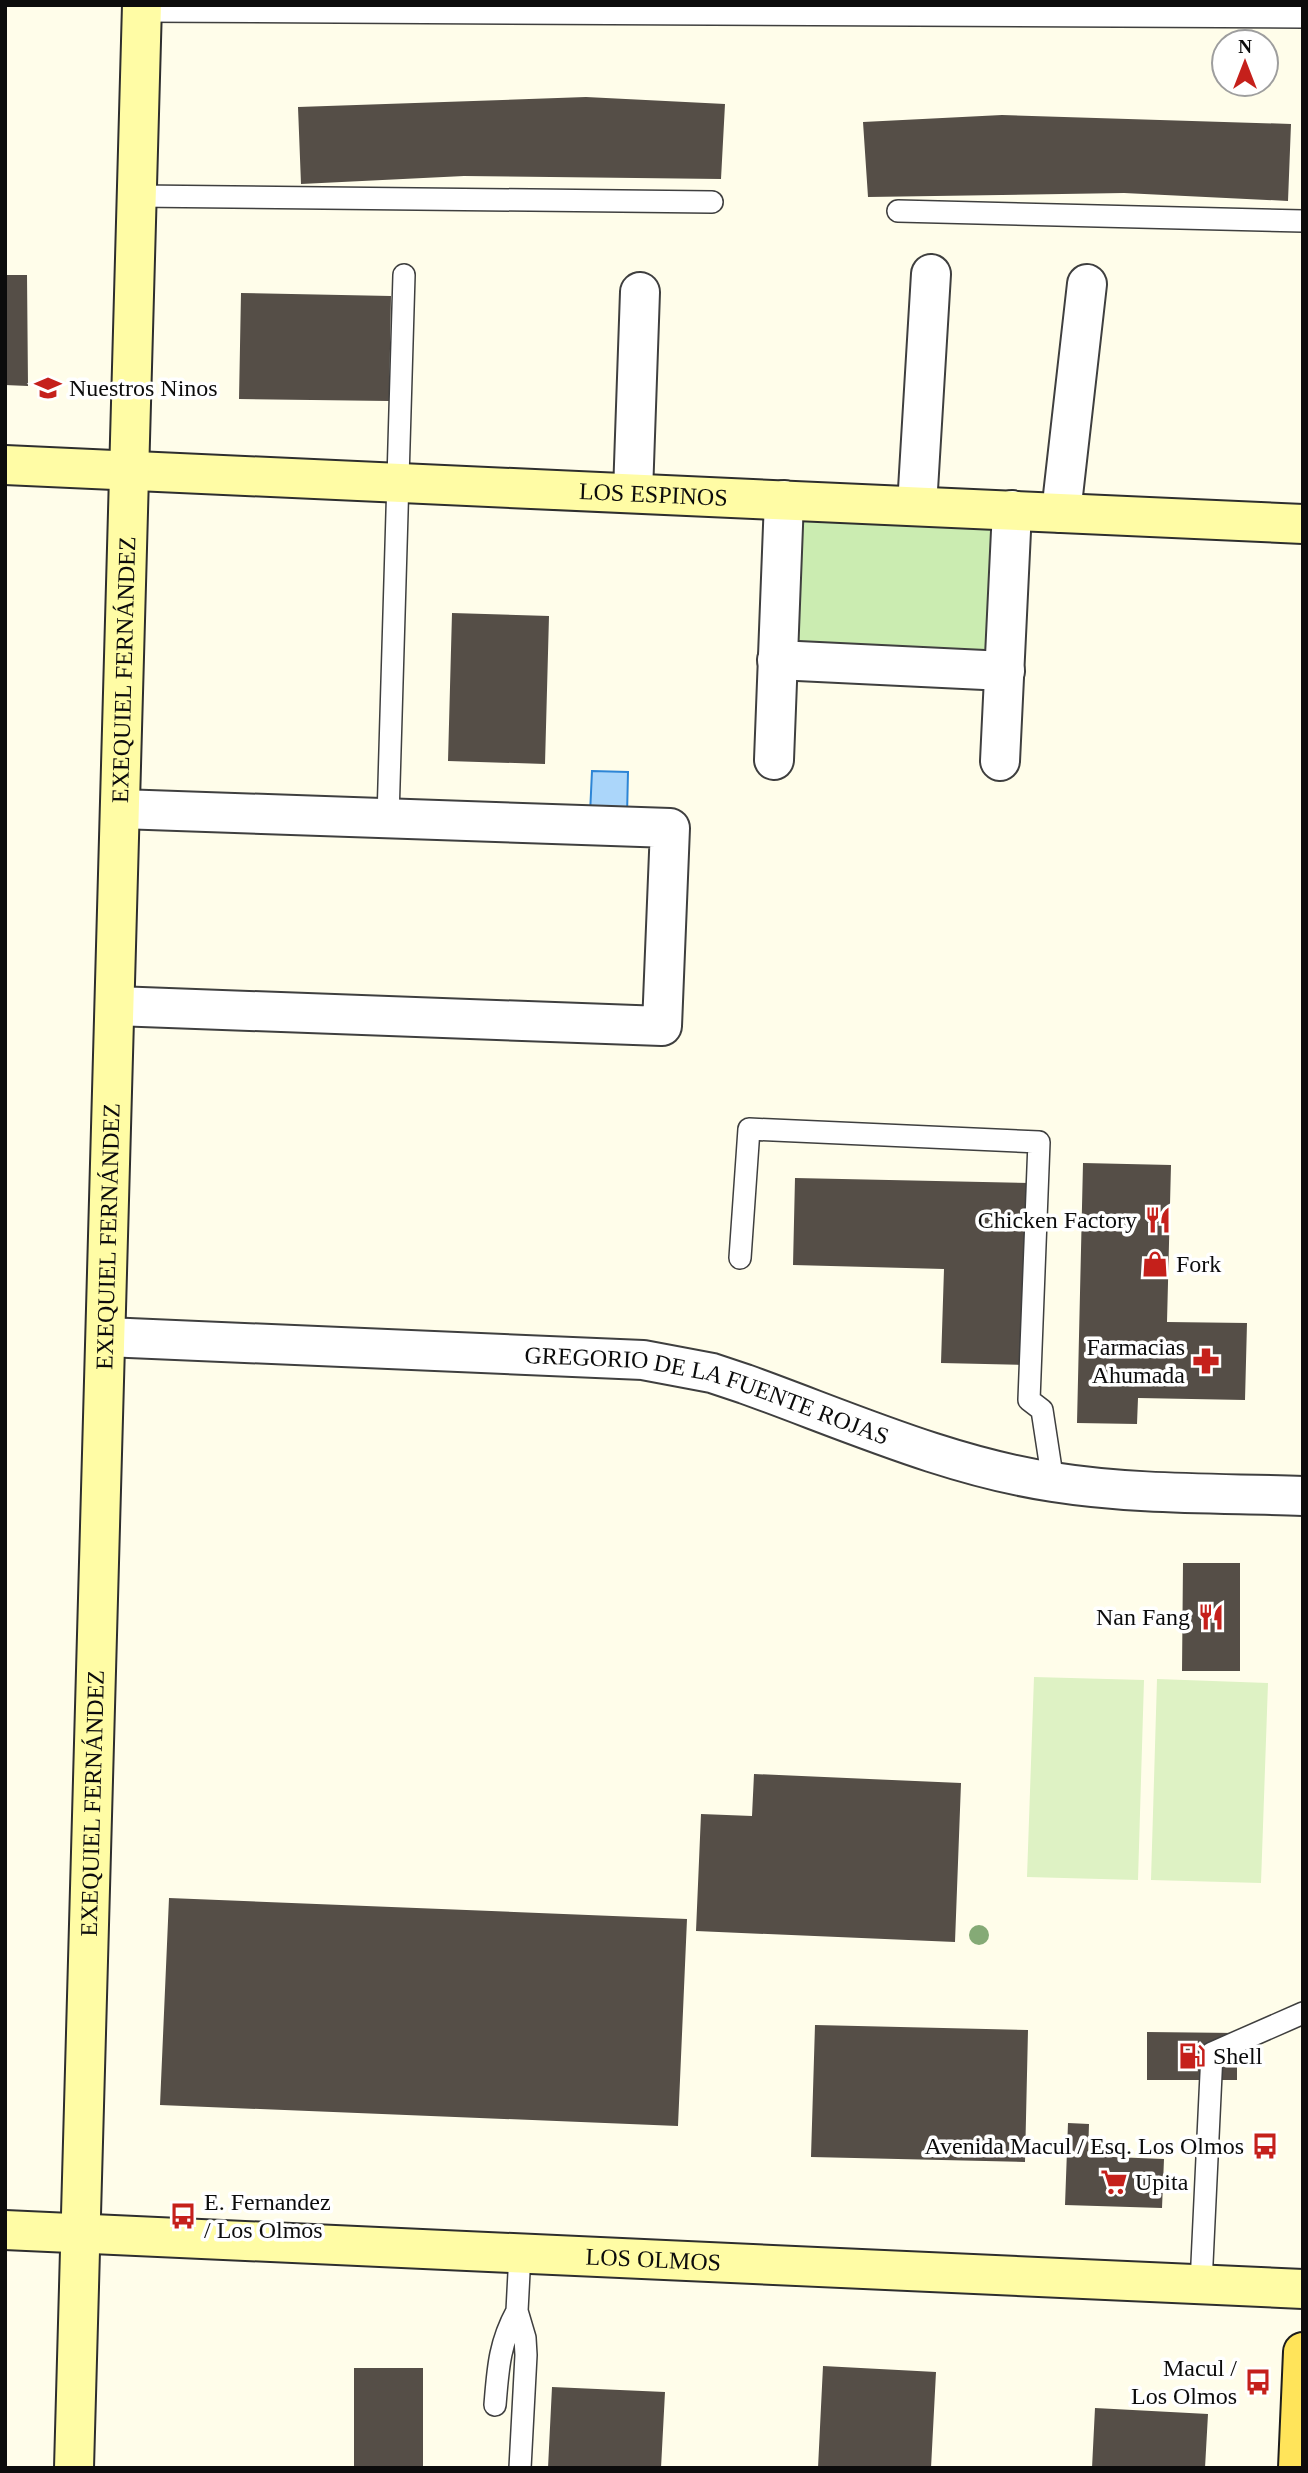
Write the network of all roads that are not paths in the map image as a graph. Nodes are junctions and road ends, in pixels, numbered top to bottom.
1 (142, 8) edge
2 (1303, 17) edge
3 (137, 196) junction
4 (712, 202) dead end
5 (898, 211) dead end
6 (1303, 221) edge
7 (931, 274) dead end
8 (404, 275) dead end
9 (1087, 284) dead end
10 (640, 292) dead end
11 (5, 465) edge
12 (130, 469) junction
13 (398, 482) junction
14 (632, 493) junction
15 (784, 500) junction
16 (917, 506) junction
17 (1012, 510) junction
18 (1061, 513) junction
19 (1303, 524) edge
20 (777, 660) junction
21 (1004, 671) junction
22 (774, 760) dead end
23 (1000, 761) dead end
24 (120, 809) junction
25 (388, 818) junction
26 (115, 1006) junction
27 (740, 1258) dead end
28 (106, 1337) junction
29 (1053, 1482) junction
30 (1303, 1496) edge
31 (1303, 2013) edge
32 (5, 2230) edge
33 (81, 2233) junction
34 (520, 2253) junction
35 (1201, 2284) junction
36 (1303, 2289) edge
37 (517, 2311) junction
38 (1303, 2352) edge
39 (495, 2405) dead end
40 (74, 2468) edge
41 (520, 2468) edge
42 (1298, 2468) edge

1 - 2 lane
1 - 3 street, EXEQUIEL FERNÁNDEZ
3 - 4 lane
3 - 12 street, EXEQUIEL FERNÁNDEZ
5 - 6 lane
7 - 16 street
8 - 13 lane
9 - 18 street
10 - 14 street
11 - 12 street, LOS ESPINOS
12 - 13 street, LOS ESPINOS
12 - 24 street, EXEQUIEL FERNÁNDEZ
13 - 14 street, LOS ESPINOS
13 - 25 lane
14 - 15 street, LOS ESPINOS
15 - 16 street, LOS ESPINOS
15 - 20 street
16 - 17 street, LOS ESPINOS
17 - 18 street, LOS ESPINOS
17 - 21 street
18 - 19 street, LOS ESPINOS
20 - 21 street
20 - 22 street
21 - 23 street
24 - 25 street
24 - 26 street, EXEQUIEL FERNÁNDEZ
25 - 26 street
26 - 28 street, EXEQUIEL FERNÁNDEZ
27 - 29 lane
28 - 29 street, GREGORIO DE LA FUENTE ROJAS
28 - 33 street, EXEQUIEL FERNÁNDEZ
29 - 30 street, GREGORIO DE LA FUENTE ROJAS
31 - 35 lane
32 - 33 street, LOS OLMOS
33 - 34 street, LOS OLMOS
33 - 40 street, EXEQUIEL FERNÁNDEZ
34 - 35 street, LOS OLMOS
34 - 37 lane
35 - 36 street, LOS OLMOS
37 - 39 lane
37 - 41 lane
38 - 42 main road

